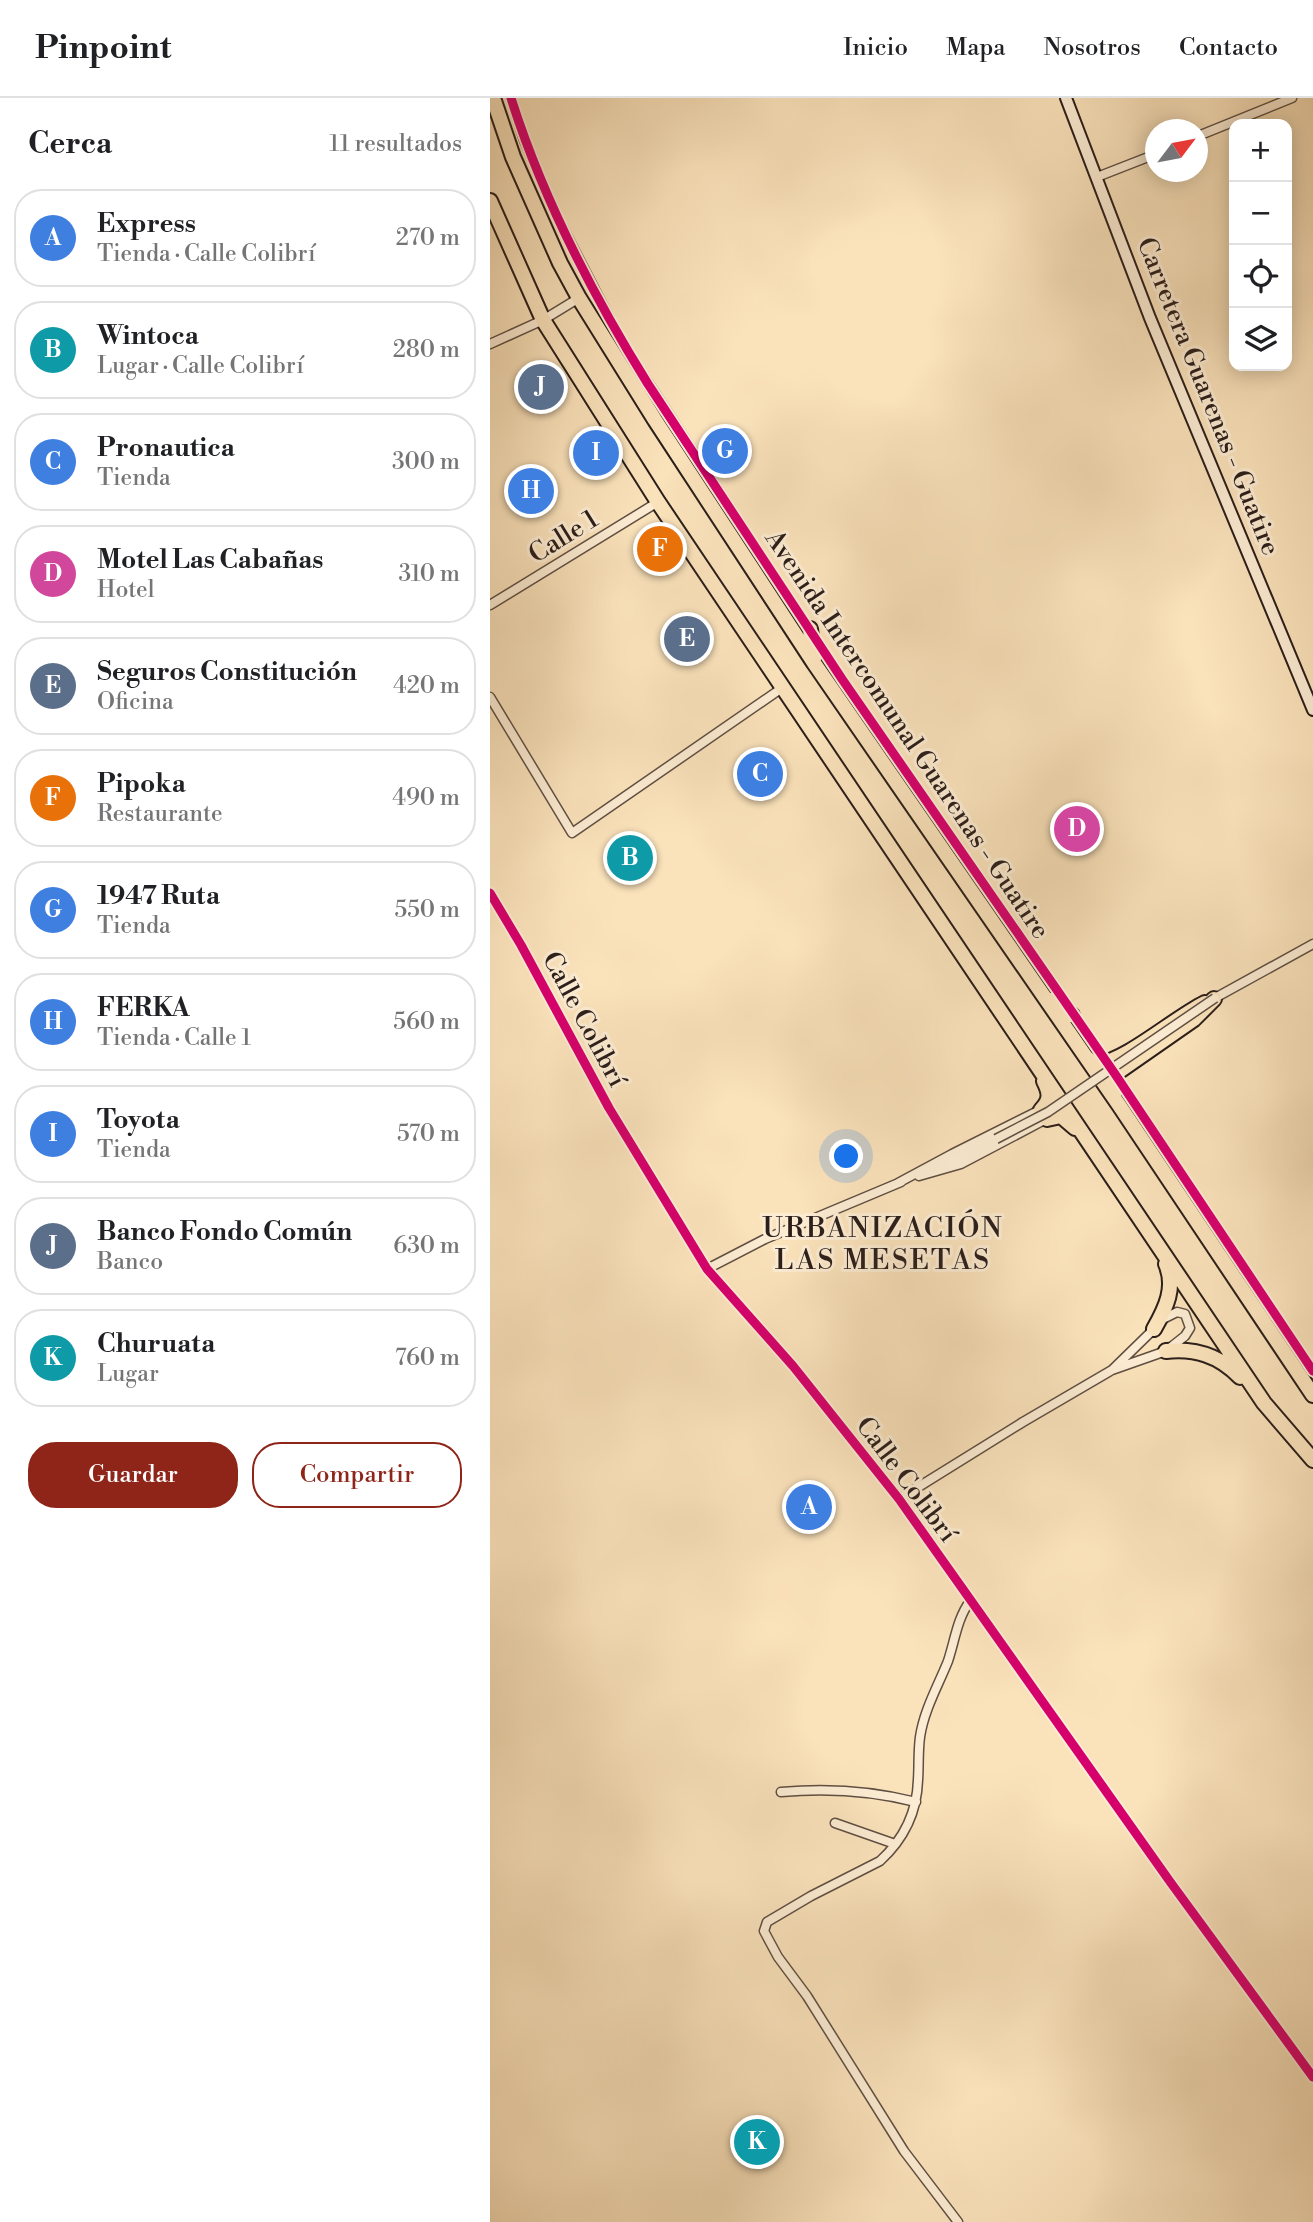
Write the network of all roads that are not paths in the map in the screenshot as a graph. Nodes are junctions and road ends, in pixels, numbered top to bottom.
1 (493, 98) edge
2 (510, 98) edge
3 (1066, 98) edge
4 (1292, 98) edge
5 (1208, 132) edge
6 (1145, 157) edge
7 (1097, 177) junction
8 (490, 201) edge
9 (579, 298) junction
10 (543, 320) junction
11 (490, 344) edge
12 (658, 502) junction
13 (490, 605) edge
14 (810, 629) junction
15 (814, 663) junction
16 (782, 688) junction
17 (490, 697) edge
18 (1313, 710) edge
19 (490, 893) edge
20 (1313, 944) edge
21 (1041, 993) junction
22 (1215, 998) junction
23 (1072, 1015) junction
24 (1032, 1058) junction
25 (1086, 1058) junction
26 (1111, 1069) junction
27 (1119, 1105) junction
28 (1044, 1114) junction
29 (1091, 1143) junction
30 (919, 1176) junction
31 (898, 1183) junction
32 (1157, 1244) junction
33 (707, 1269) junction
34 (1154, 1329) junction
35 (1166, 1351) junction
36 (1112, 1370) junction
37 (1313, 1371) edge
38 (1313, 1395) edge
39 (1264, 1403) junction
40 (1313, 1460) edge
41 (899, 1499) junction
42 (971, 1601) junction
43 (781, 1792) dead end
44 (916, 1802) junction
45 (835, 1823) dead end
46 (895, 1844) junction
47 (1311, 2072) edge
48 (958, 2222) edge

1 - 9 highway, Avenida Intercomunal Guarenas - Guatire
2 - 14 street, Avenida Intercomunal Guarenas - Guatire
3 - 7 main road, Carretera Guarenas - Guatire
4 - 5 street
6 - 7 street
7 - 18 main road, Carretera Guarenas - Guatire
8 - 10 highway
9 - 10 street
9 - 15 highway, Avenida Intercomunal Guarenas - Guatire
10 - 11 street
10 - 12 highway
12 - 13 street, Calle 1
12 - 16 highway
14 - 15 highway
14 - 23 street, Avenida Intercomunal Guarenas - Guatire
15 - 21 highway, Avenida Intercomunal Guarenas - Guatire
16 - 17 street
16 - 24 highway
19 - 33 street, Calle Colibrí
20 - 22 street
21 - 23 highway
21 - 25 highway, Avenida Intercomunal Guarenas - Guatire
22 - 26 highway
22 - 30 street, bridge
23 - 26 street, Avenida Intercomunal Guarenas - Guatire
24 - 28 highway
24 - 29 highway
25 - 26 highway
25 - 27 highway, Avenida Intercomunal Guarenas - Guatire
26 - 27 highway
26 - 37 street, Avenida Intercomunal Guarenas - Guatire
27 - 38 highway, Avenida Intercomunal Guarenas - Guatire
28 - 29 highway
28 - 30 street
28 - 31 street
29 - 32 highway
30 - 31 street
31 - 33 street
32 - 34 highway
32 - 39 highway
33 - 41 street, Calle Colibrí
34 - 35 street
34 - 36 street
35 - 36 street
35 - 39 highway
36 - 41 street
39 - 40 highway
41 - 42 street, Calle Colibrí
42 - 44 street
42 - 47 street, Calle Colibrí
43 - 44 street
44 - 46 street
45 - 46 street
46 - 48 street

